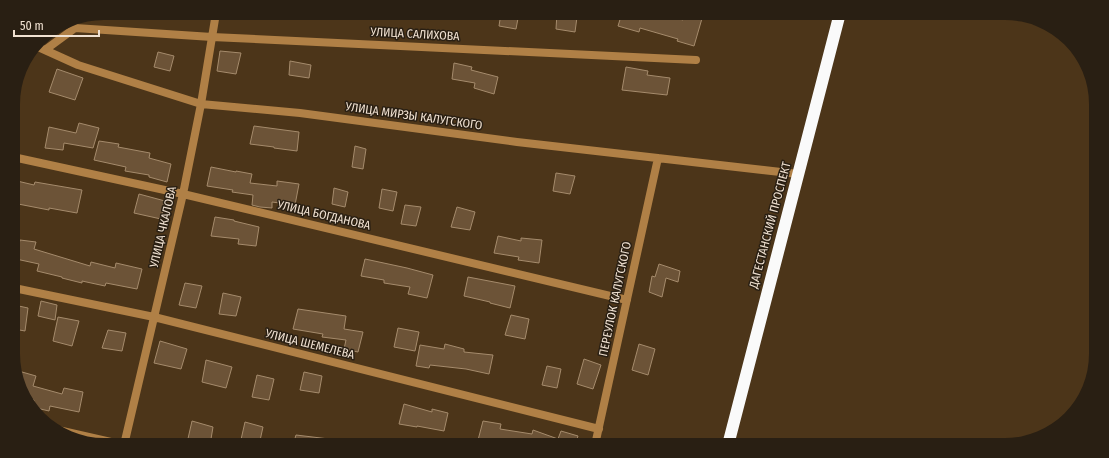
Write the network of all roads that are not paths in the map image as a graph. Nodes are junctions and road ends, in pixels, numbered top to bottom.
1 (215, 20) edge
2 (838, 20) edge
3 (212, 37) junction
4 (41, 48) edge
5 (45, 50) junction
6 (696, 60) dead end
7 (201, 104) junction
8 (658, 158) junction
9 (20, 159) edge
10 (798, 174) junction
11 (183, 194) junction
12 (20, 289) edge
13 (627, 300) junction
14 (154, 317) junction
15 (599, 429) junction
16 (126, 438) edge
17 (597, 438) edge
18 (730, 438) edge

1 - 3 street, УЛИЦА ЧКАЛОВА
2 - 10 highway, ДАГЕСТАНСКИЙ ПРОСПЕКТ
3 - 5 street, УЛИЦА САЛИХОВА
3 - 6 street, УЛИЦА САЛИХОВА
3 - 7 street, УЛИЦА ЧКАЛОВА
4 - 5 street, УЛИЦА МИРЗЫ КАЛУГСКОГО
5 - 7 street, УЛИЦА МИРЗЫ КАЛУГСКОГО
7 - 8 street, УЛИЦА МИРЗЫ КАЛУГСКОГО
7 - 11 street, УЛИЦА ЧКАЛОВА
8 - 10 street, УЛИЦА МИРЗЫ КАЛУГСКОГО
8 - 13 street, ПЕРЕУЛОК КАЛУГСКОГО
9 - 11 street, УЛИЦА БОГДАНОВА
10 - 18 highway, ДАГЕСТАНСКИЙ ПРОСПЕКТ
11 - 13 street, УЛИЦА БОГДАНОВА
11 - 14 street, УЛИЦА ЧКАЛОВА
12 - 14 street, УЛИЦА ШЕМЕЛЕВА
13 - 15 street, ПЕРЕУЛОК КАЛУГСКОГО
14 - 15 street, УЛИЦА ШЕМЕЛЕВА
14 - 16 street, УЛИЦА ЧКАЛОВА
15 - 17 street, ПЕРЕУЛОК КАЛУГСКОГО

